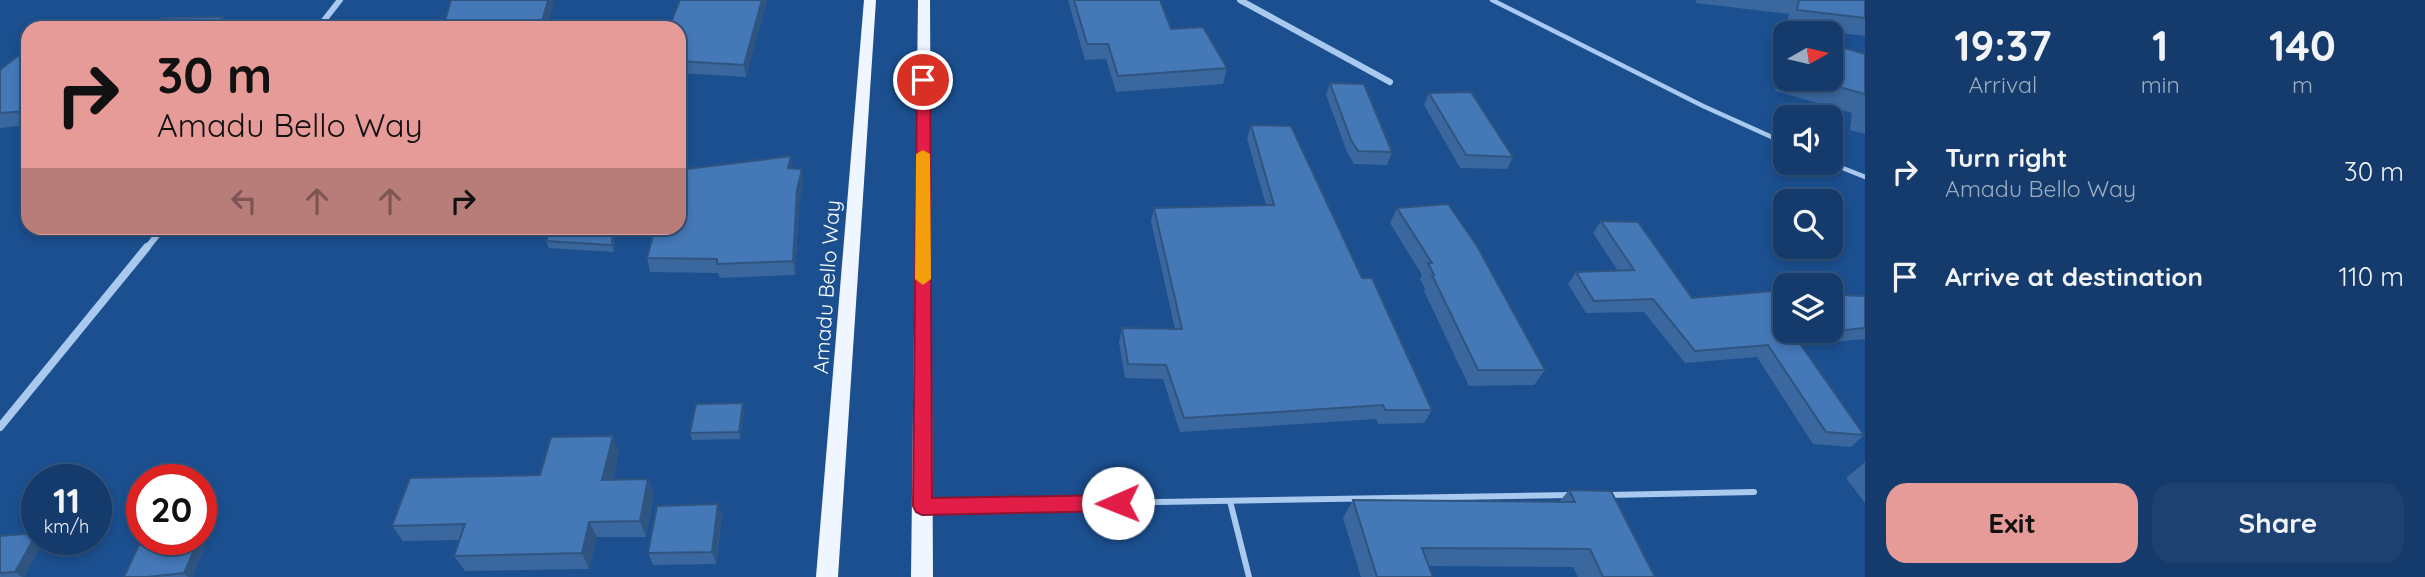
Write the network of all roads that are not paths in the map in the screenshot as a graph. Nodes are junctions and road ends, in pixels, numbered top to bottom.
1 (340, 0) edge
2 (870, 0) edge
3 (924, 0) edge
4 (1240, 0) edge
5 (1492, 0) edge
6 (324, 21) edge
7 (1390, 82) dead end
8 (1773, 137) edge
9 (1843, 168) edge
10 (1865, 177) edge
11 (157, 235) edge
12 (0, 427) edge
13 (1755, 492) dead end
14 (1575, 495) edge
15 (1603, 495) edge
16 (1230, 501) junction
17 (922, 506) junction
18 (827, 577) edge
19 (922, 577) edge
20 (1249, 577) edge

1 - 6 street
2 - 18 main road, Amadu Bello Way
3 - 17 main road
4 - 7 street
5 - 8 lane
9 - 10 lane
11 - 12 street
13 - 15 lane
14 - 16 lane
16 - 17 lane
16 - 20 lane
17 - 19 main road

